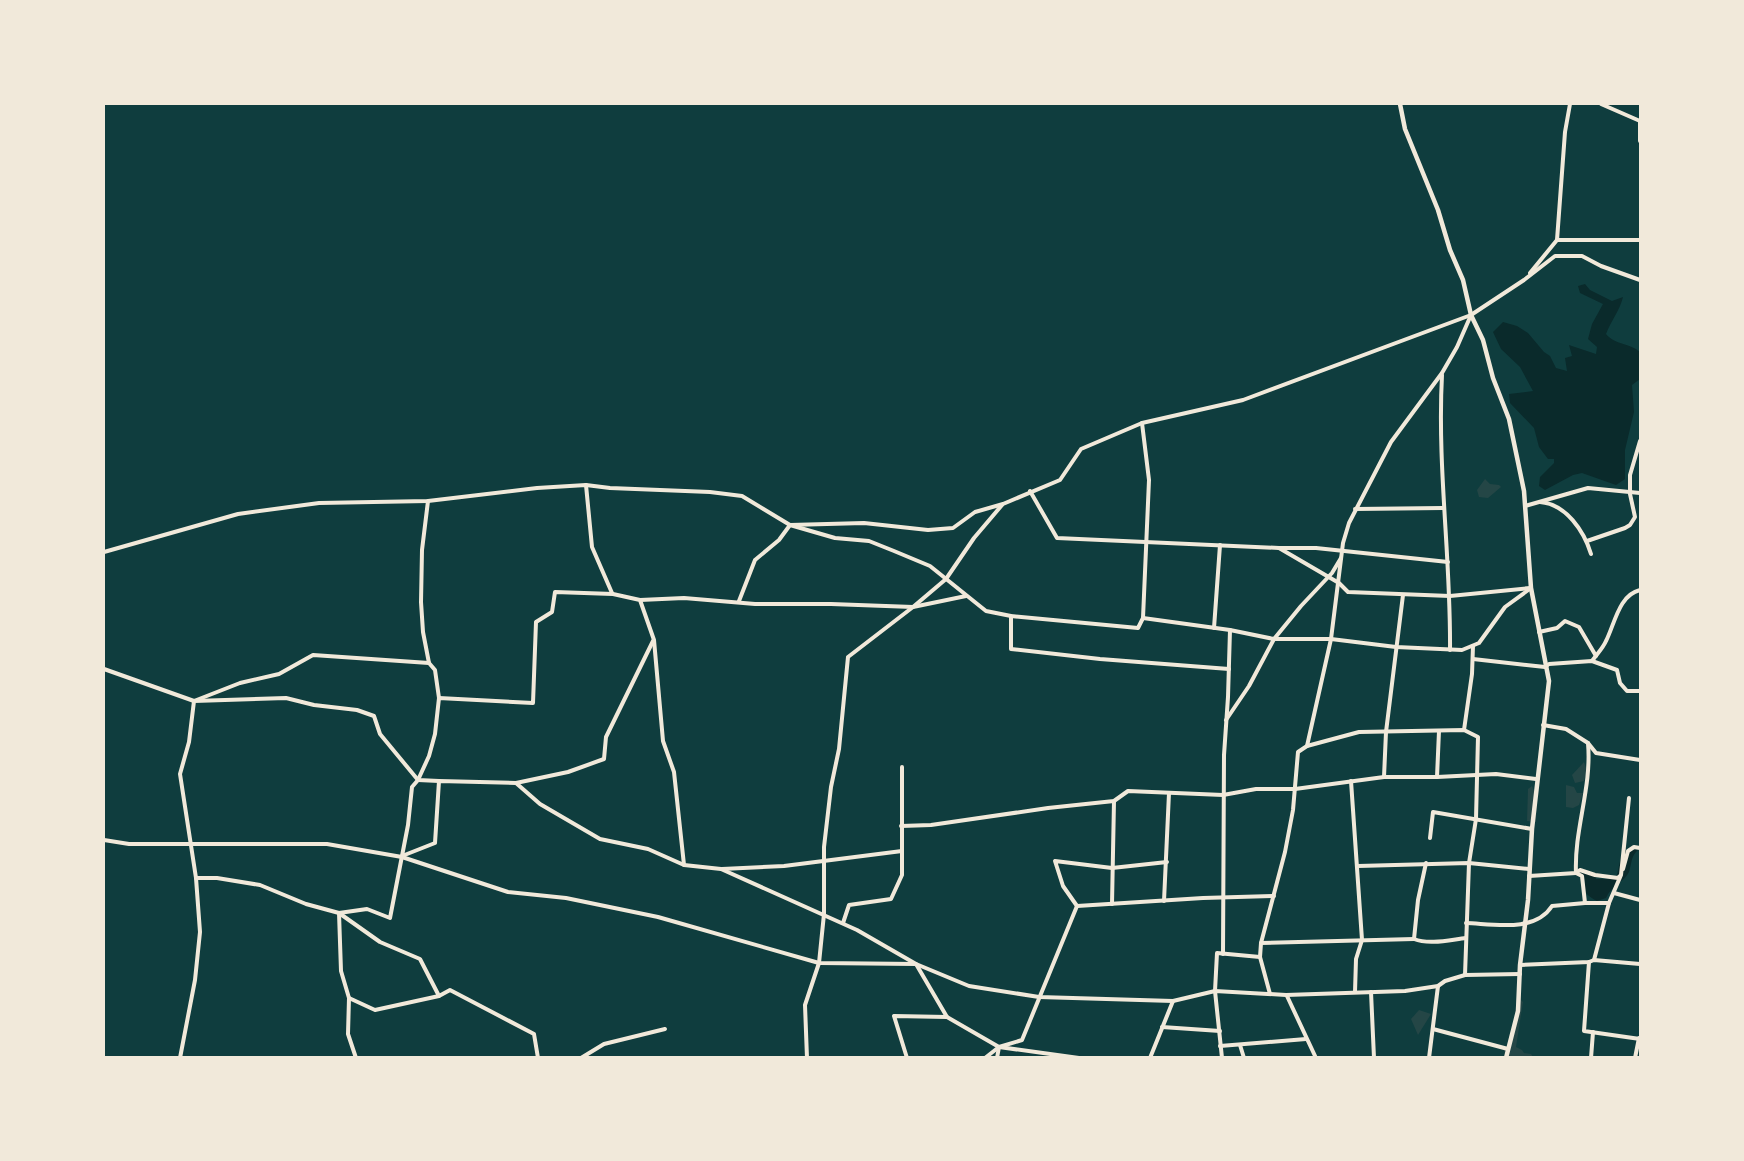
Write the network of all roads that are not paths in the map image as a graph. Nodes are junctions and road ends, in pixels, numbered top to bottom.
1 (1400, 104) edge
2 (1570, 104) edge
3 (1601, 104) edge
4 (1641, 141) edge
5 (1557, 240) junction
6 (1641, 240) edge
7 (1524, 280) junction
8 (1641, 280) edge
9 (1471, 315) junction
10 (1442, 373) junction
11 (1142, 423) junction
12 (1641, 441) edge
13 (586, 485) junction
14 (1030, 491) junction
15 (1641, 493) edge
16 (1630, 494) junction
17 (428, 501) junction
18 (1537, 502) junction
19 (1003, 504) junction
20 (1525, 506) junction
21 (1443, 508) junction
22 (1355, 509) junction
23 (790, 525) junction
24 (1587, 541) junction
25 (1147, 543) junction
26 (1220, 545) junction
27 (1279, 548) junction
28 (1342, 550) junction
29 (104, 552) edge
30 (1591, 554) dead end
31 (1342, 556) junction
32 (1448, 562) junction
33 (1328, 578) junction
34 (946, 579) junction
35 (1339, 583) junction
36 (1531, 588) junction
37 (1641, 590) edge
38 (613, 594) junction
39 (1403, 595) junction
40 (967, 596) junction
41 (1449, 596) junction
42 (640, 600) junction
43 (739, 601) junction
44 (913, 608) junction
45 (1011, 616) junction
46 (1143, 618) junction
47 (1214, 628) junction
48 (1230, 630) junction
49 (1539, 632) junction
50 (1274, 639) junction
51 (1331, 639) junction
52 (654, 640) junction
53 (1473, 646) junction
54 (1396, 647) junction
55 (1450, 650) junction
56 (1594, 658) junction
57 (1473, 659) junction
58 (429, 663) junction
59 (1545, 667) junction
60 (104, 669) edge
61 (1229, 669) junction
62 (1641, 691) edge
63 (439, 698) junction
64 (194, 701) junction
65 (1226, 720) junction
66 (1542, 725) junction
67 (1464, 730) junction
68 (1439, 731) junction
69 (1386, 732) junction
70 (1588, 743) junction
71 (1307, 746) junction
72 (1641, 760) edge
73 (902, 767) dead end
74 (1478, 774) junction
75 (1384, 777) junction
76 (1437, 777) junction
77 (1536, 779) junction
78 (418, 780) junction
79 (439, 781) junction
80 (1351, 782) junction
81 (516, 783) junction
82 (1295, 789) junction
83 (1170, 793) junction
84 (1223, 795) junction
85 (1629, 798) dead end
86 (1114, 801) junction
87 (1475, 819) junction
88 (901, 826) junction
89 (1532, 829) junction
90 (1430, 838) dead end
91 (104, 840) edge
92 (191, 844) junction
93 (1641, 848) edge
94 (902, 851) junction
95 (402, 856) junction
96 (825, 861) junction
97 (1167, 862) junction
98 (1469, 862) junction
99 (1426, 863) junction
100 (684, 865) junction
101 (1358, 866) junction
102 (1112, 868) junction
103 (721, 869) junction
104 (1529, 869) junction
105 (1575, 873) junction
106 (1621, 875) junction
107 (1528, 876) junction
108 (196, 878) junction
109 (1614, 893) junction
110 (1274, 896) junction
111 (1224, 897) junction
112 (1641, 900) edge
113 (1164, 901) junction
114 (1585, 903) junction
115 (1609, 903) junction
116 (1112, 904) junction
117 (1077, 906) junction
118 (339, 913) junction
119 (824, 914) junction
120 (843, 923) junction
121 (1466, 923) junction
122 (1523, 925) junction
123 (1466, 938) junction
124 (1414, 939) junction
125 (1362, 940) junction
126 (1261, 943) junction
127 (1223, 954) junction
128 (1260, 957) junction
129 (1591, 961) junction
130 (819, 963) junction
131 (916, 964) junction
132 (1641, 964) edge
133 (1520, 965) junction
134 (1521, 974) junction
135 (1465, 975) junction
136 (1438, 986) junction
137 (1215, 992) junction
138 (1355, 992) junction
139 (1371, 992) junction
140 (1270, 994) junction
141 (1286, 995) junction
142 (440, 996) junction
143 (1039, 997) junction
144 (349, 998) junction
145 (1173, 1001) junction
146 (947, 1017) junction
147 (1162, 1027) junction
148 (665, 1029) dead end
149 (1433, 1029) junction
150 (1220, 1031) junction
151 (1593, 1032) junction
152 (1306, 1039) junction
153 (1640, 1039) edge
154 (1240, 1045) junction
155 (1220, 1046) junction
156 (999, 1047) junction
157 (1508, 1049) junction
158 (180, 1058) edge
159 (356, 1058) edge
160 (538, 1058) edge
161 (580, 1058) edge
162 (807, 1058) edge
163 (907, 1058) edge
164 (985, 1058) edge
165 (997, 1058) edge
166 (1079, 1058) edge
167 (1150, 1058) edge
168 (1222, 1058) edge
169 (1244, 1058) edge
170 (1316, 1058) edge
171 (1374, 1058) edge
172 (1429, 1058) edge
173 (1506, 1058) edge
174 (1591, 1058) edge
175 (1635, 1058) edge

1 - 9 street
2 - 5 street
3 - 4 street
5 - 6 street
5 - 7 street
7 - 8 street
7 - 9 street
9 - 10 street
9 - 11 street
9 - 20 street
10 - 21 street
10 - 22 street
11 - 14 street
11 - 25 street
12 - 16 street
13 - 17 street
13 - 23 street
13 - 38 street
14 - 19 street
14 - 25 street
15 - 16 street
16 - 18 street
16 - 24 street
17 - 29 street
17 - 58 street
18 - 20 street
18 - 24 street
19 - 23 street
19 - 34 street
20 - 36 street
21 - 22 street
21 - 32 street
22 - 28 street
23 - 34 street
23 - 43 street
24 - 30 street
25 - 26 street
25 - 46 street
26 - 27 street
26 - 47 street
27 - 28 street
27 - 33 street
28 - 31 street
28 - 32 street
31 - 33 street
31 - 35 street
32 - 41 street
33 - 35 street
33 - 50 street
34 - 40 street
34 - 44 street
35 - 39 street
35 - 51 street
36 - 41 street
36 - 49 street
36 - 53 street
37 - 56 street
38 - 42 street
38 - 63 street
39 - 41 street
39 - 54 street
40 - 44 street
40 - 45 street
41 - 55 street
42 - 43 street
42 - 52 street
43 - 44 street
44 - 96 street
45 - 46 street
45 - 61 street
46 - 47 street
47 - 48 street
48 - 50 street
48 - 61 street
49 - 56 street
49 - 59 street
50 - 51 street
50 - 65 street
51 - 54 street
51 - 71 street
52 - 81 street
52 - 100 street
53 - 55 street
53 - 57 street
54 - 55 street
54 - 69 street
56 - 59 street
56 - 62 street
57 - 59 street
57 - 67 street
58 - 63 street
58 - 64 street
59 - 66 street
60 - 64 street
61 - 65 street
63 - 78 street
64 - 78 street
64 - 92 street
65 - 84 street
66 - 70 street
66 - 77 street
67 - 68 street
67 - 74 street
68 - 69 street
68 - 76 street
69 - 71 street
69 - 75 street
70 - 72 street
70 - 105 street
71 - 82 street
73 - 88 street
74 - 76 street
74 - 77 street
74 - 87 street
75 - 76 street
75 - 80 street
77 - 89 street
78 - 79 street
78 - 95 street
79 - 81 street
79 - 95 street
80 - 82 street
80 - 101 street
81 - 100 street
82 - 84 street
82 - 110 street
83 - 84 street
83 - 86 street
83 - 97 street
84 - 111 street
85 - 106 street
86 - 88 street
86 - 102 street
87 - 89 street
87 - 90 street
87 - 98 street
88 - 94 street
89 - 104 street
91 - 92 street
92 - 95 street
92 - 108 street
93 - 106 street
94 - 96 street
94 - 120 street
95 - 118 street
95 - 130 street
96 - 103 street
96 - 119 street
97 - 102 street
97 - 113 street
98 - 99 street
98 - 104 street
98 - 121 street
99 - 101 street
99 - 124 street
100 - 103 street
101 - 125 street
102 - 116 street
102 - 117 street
103 - 119 street
104 - 107 street
105 - 106 street
105 - 107 street
105 - 114 street
106 - 109 street
107 - 122 street
108 - 118 street
108 - 158 street
109 - 112 street
109 - 115 street
110 - 111 street
110 - 126 street
111 - 113 street
111 - 127 street
113 - 116 street
114 - 115 street
114 - 122 street
115 - 129 street
116 - 117 street
117 - 143 street
118 - 142 street
118 - 144 street
119 - 120 street
119 - 130 street
120 - 131 street
121 - 122 street
121 - 123 street
122 - 133 street
123 - 124 street
123 - 135 street
124 - 125 street
125 - 126 street
125 - 138 street
126 - 128 street
127 - 128 street
127 - 137 street
128 - 140 street
129 - 132 street
129 - 133 street
129 - 151 street
130 - 131 street
130 - 162 street
131 - 143 street
131 - 146 street
133 - 134 street
134 - 135 street
134 - 157 street
135 - 136 street
136 - 139 street
136 - 149 street
137 - 140 street
137 - 145 street
137 - 150 street
138 - 139 street
138 - 141 street
139 - 171 street
140 - 141 street
141 - 152 street
142 - 144 street
142 - 160 street
143 - 145 street
143 - 156 street
144 - 159 street
145 - 147 street
146 - 156 street
146 - 163 street
147 - 150 street
147 - 167 street
148 - 161 street
149 - 157 street
149 - 172 street
150 - 155 street
151 - 153 street
151 - 174 street
152 - 154 street
152 - 170 street
153 - 175 street
154 - 155 street
154 - 169 street
155 - 168 street
156 - 164 street
156 - 165 street
156 - 166 street
157 - 173 street

